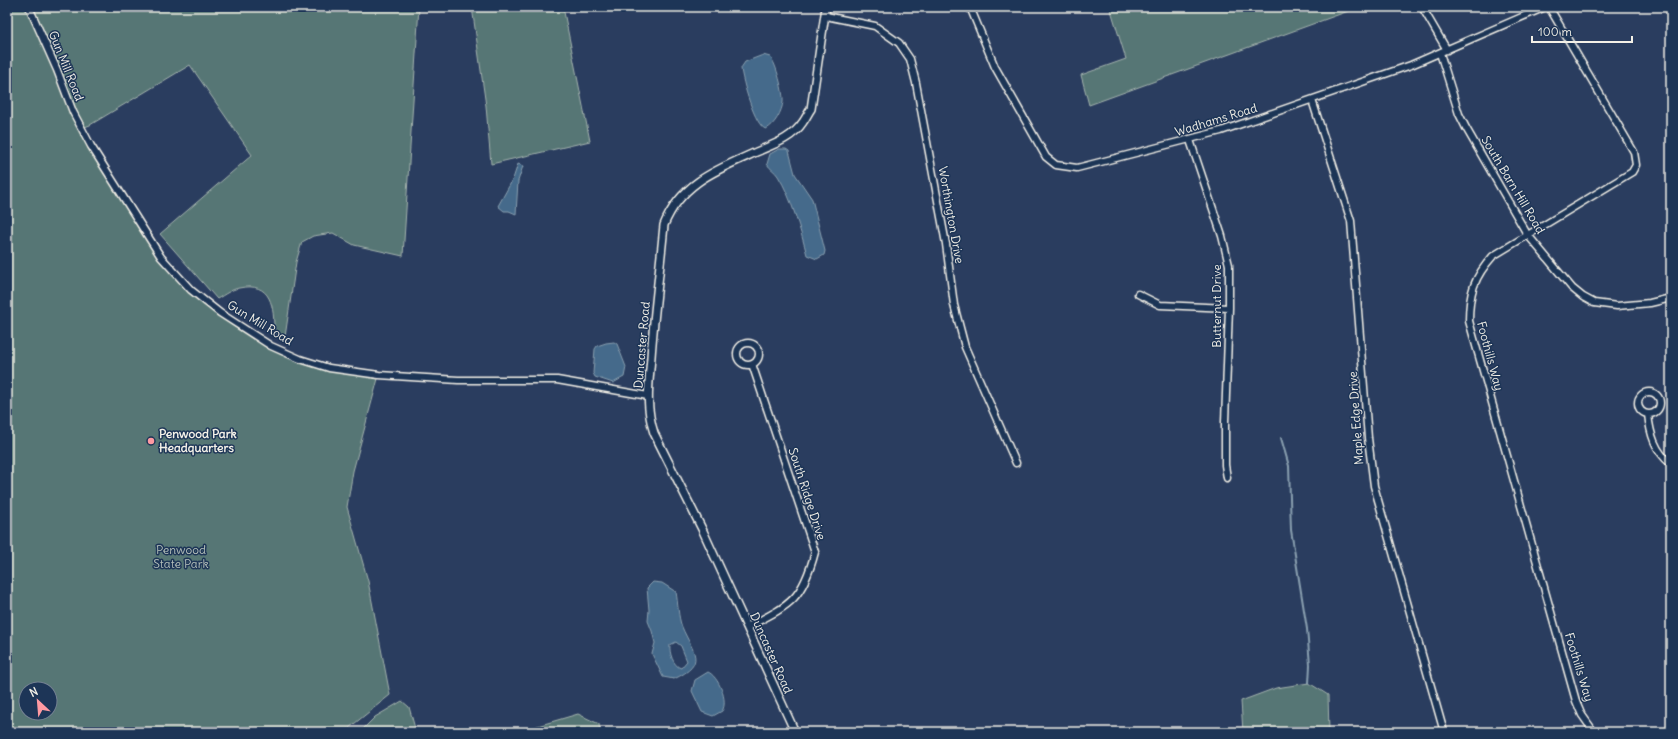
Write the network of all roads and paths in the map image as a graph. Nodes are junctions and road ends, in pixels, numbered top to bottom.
1 (28, 7) edge
2 (826, 7) edge
3 (970, 7) edge
4 (1422, 7) edge
5 (1545, 7) edge
6 (1549, 7) edge
7 (826, 16) junction
8 (1447, 50) junction
9 (1440, 53) junction
10 (1312, 100) junction
11 (1190, 140) junction
12 (1527, 234) junction
13 (1138, 294) dead end
14 (1671, 298) edge
15 (1229, 308) junction
16 (752, 364) dead end
17 (648, 396) junction
18 (1648, 414) dead end
19 (1016, 464) dead end
20 (1671, 464) edge
21 (1227, 478) dead end
22 (747, 626) junction
23 (795, 732) edge
24 (1444, 732) edge
25 (1594, 732) edge

1 - 17 street, Gun Mill Road
2 - 7 street, Duncaster Road
3 - 11 street, Wadhams Road
4 - 8 street
5 - 8 street, Wadhams Road
6 - 12 street, Foothills Way
7 - 17 street, Duncaster Road
7 - 19 street, Worthington Drive
8 - 9 street, Wadhams Road
9 - 10 street, Wadhams Road
9 - 12 street, South Barn Hill Road
10 - 11 street, Wadhams Road
10 - 24 street, Maple Edge Drive
11 - 15 street, Butternut Drive
12 - 14 street, South Barn Hill Road
12 - 25 street, Foothills Way
13 - 15 street
15 - 21 street, Butternut Drive
16 - 22 street, South Ridge Drive
17 - 22 street, Duncaster Road
18 - 20 street
22 - 23 street, Duncaster Road

